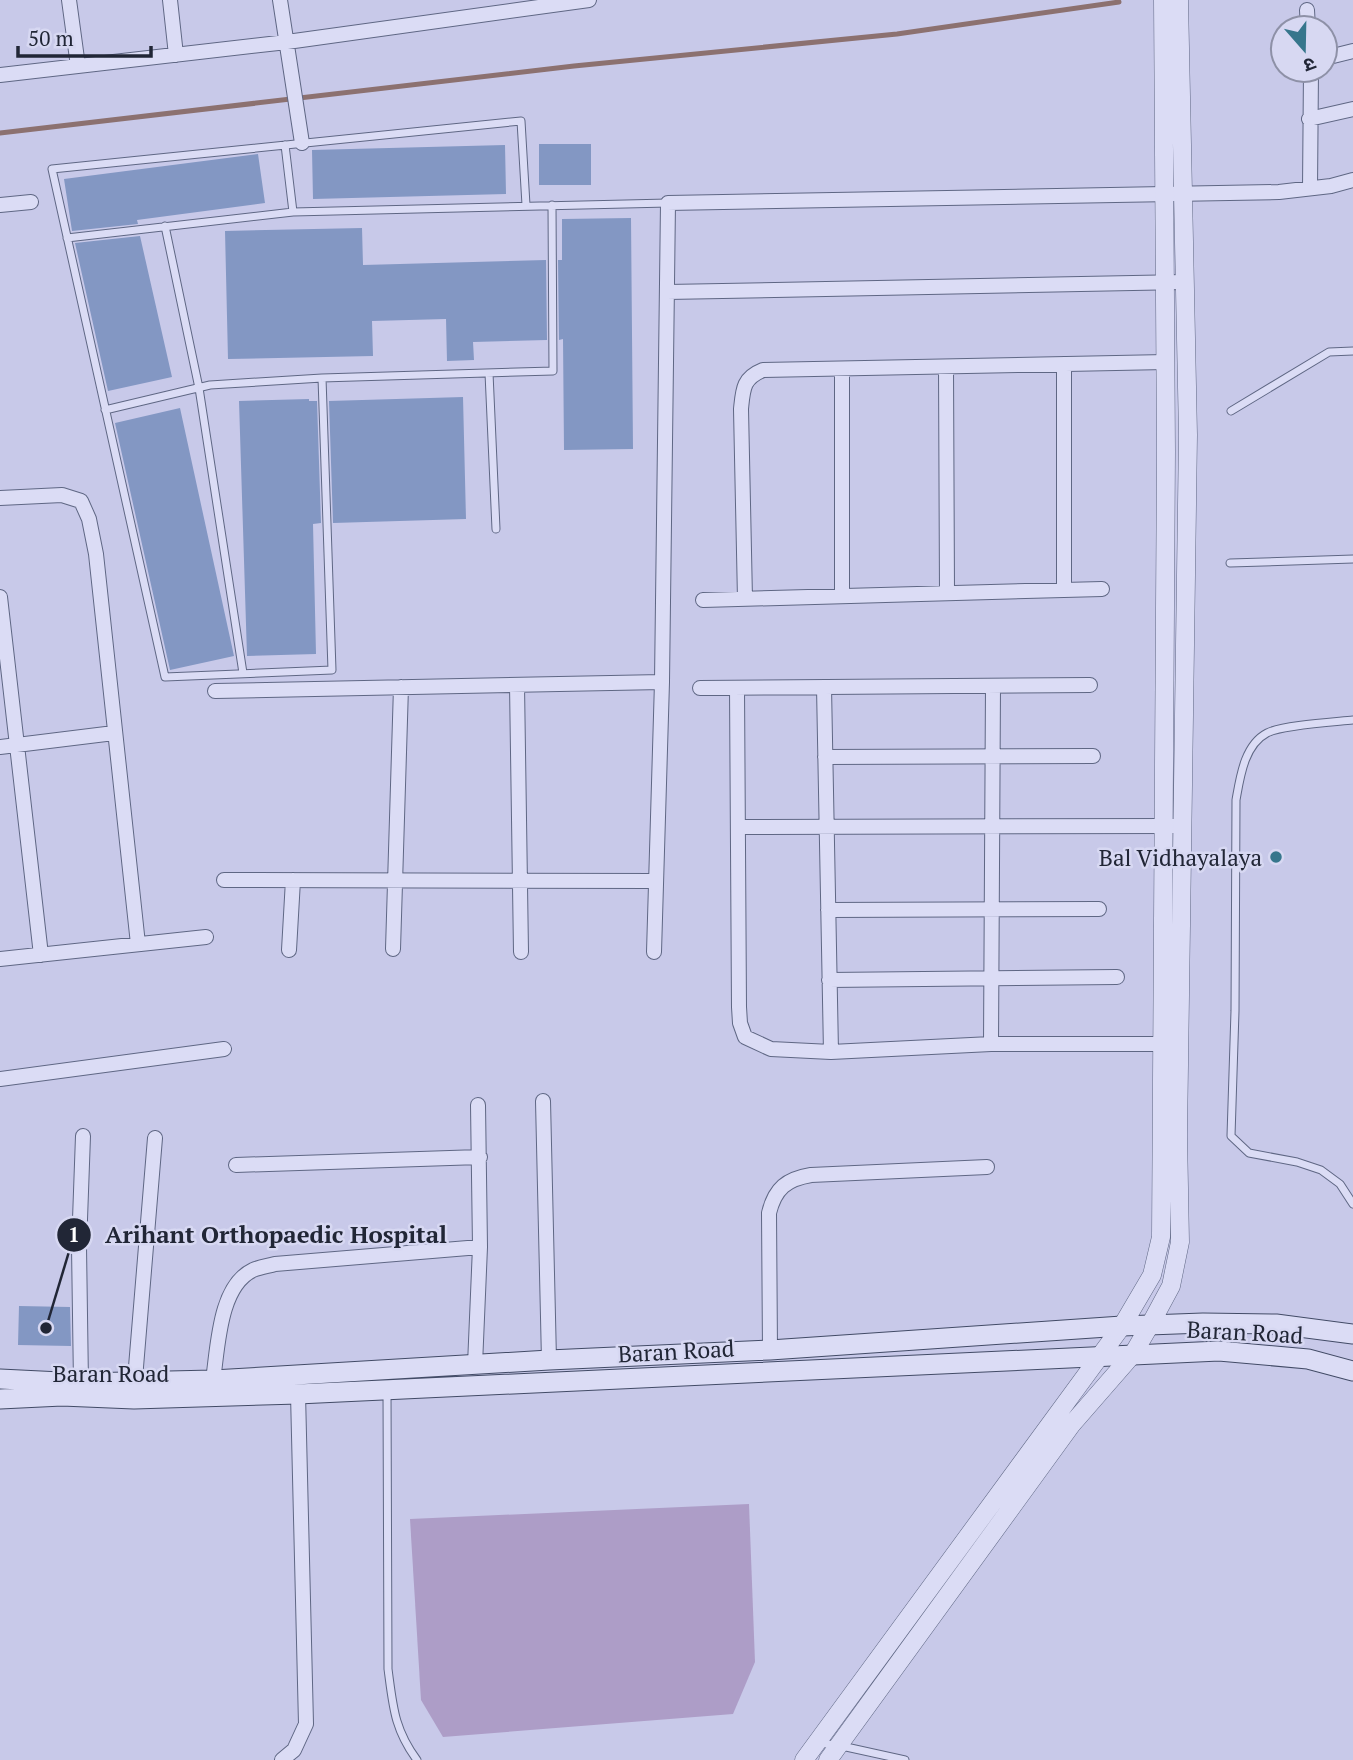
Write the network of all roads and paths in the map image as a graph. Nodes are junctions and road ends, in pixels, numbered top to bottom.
1 (69, 0) edge
2 (170, 0) edge
3 (280, 0) edge
4 (470, 0) edge
5 (589, 0) edge
6 (1163, 0) edge
7 (1179, 0) edge
8 (1307, 10) dead end
9 (1307, 14) edge
10 (473, 17) junction
11 (286, 42) junction
12 (176, 55) junction
13 (78, 66) junction
14 (0, 75) edge
15 (1310, 84) edge
16 (1353, 109) edge
17 (1309, 119) junction
18 (302, 143) junction
19 (285, 145) junction
20 (1353, 180) edge
21 (1310, 188) junction
22 (1174, 195) junction
23 (31, 202) dead end
24 (668, 203) junction
25 (0, 205) edge
26 (526, 205) junction
27 (552, 205) junction
28 (293, 212) junction
29 (165, 226) junction
30 (67, 238) junction
31 (1185, 282) junction
32 (1166, 283) junction
33 (667, 292) junction
34 (1353, 351) edge
35 (1166, 362) junction
36 (1063, 364) junction
37 (946, 367) junction
38 (842, 369) junction
39 (489, 373) junction
40 (322, 378) junction
41 (200, 388) junction
42 (105, 410) junction
43 (1231, 411) dead end
44 (0, 498) edge
45 (496, 529) dead end
46 (1353, 559) edge
47 (1230, 563) dead end
48 (1102, 589) dead end
49 (1064, 590) junction
50 (947, 593) junction
51 (842, 596) junction
52 (0, 597) edge
53 (745, 599) junction
54 (703, 600) dead end
55 (243, 673) junction
56 (662, 682) junction
57 (517, 685) junction
58 (1090, 685) dead end
59 (993, 686) junction
60 (401, 687) junction
61 (824, 687) junction
62 (700, 688) dead end
63 (737, 688) junction
64 (5, 689) edge
65 (215, 691) dead end
66 (1353, 720) edge
67 (114, 733) junction
68 (17, 745) junction
69 (0, 747) edge
70 (992, 756) junction
71 (1093, 756) dead end
72 (825, 757) junction
73 (1164, 826) junction
74 (1184, 826) junction
75 (738, 827) junction
76 (827, 827) junction
77 (992, 827) junction
78 (224, 880) dead end
79 (293, 880) junction
80 (396, 881) junction
81 (520, 881) junction
82 (656, 881) junction
83 (992, 909) junction
84 (1099, 909) dead end
85 (828, 910) junction
86 (206, 937) dead end
87 (138, 944) junction
88 (393, 949) dead end
89 (289, 950) dead end
90 (521, 952) dead end
91 (654, 952) dead end
92 (41, 955) junction
93 (0, 959) edge
94 (1117, 977) dead end
95 (992, 978) junction
96 (829, 979) junction
97 (991, 1044) junction
98 (1171, 1044) junction
99 (224, 1049) dead end
100 (831, 1052) junction
101 (0, 1079) edge
102 (543, 1101) dead end
103 (478, 1105) dead end
104 (83, 1136) dead end
105 (156, 1138) dead end
106 (480, 1157) junction
107 (236, 1165) dead end
108 (987, 1167) dead end
109 (1353, 1204) edge
110 (480, 1247) junction
111 (1150, 1325) junction
112 (1122, 1326) junction
113 (1353, 1334) edge
114 (769, 1350) junction
115 (1133, 1354) junction
116 (1098, 1356) junction
117 (549, 1360) junction
118 (475, 1365) junction
119 (1353, 1371) edge
120 (0, 1379) edge
121 (213, 1380) junction
122 (81, 1382) junction
123 (387, 1389) junction
124 (134, 1390) junction
125 (298, 1394) junction
126 (0, 1399) edge
127 (817, 1743) junction
128 (833, 1753) edge
129 (282, 1760) edge
130 (416, 1760) edge
131 (804, 1760) edge
132 (905, 1760) edge

1 - 13 street
2 - 12 street
3 - 11 street
4 - 10 street
5 - 10 street
6 - 22 street
7 - 22 street
8 - 9 street
10 - 11 street
11 - 12 street
11 - 18 street
12 - 13 street
13 - 14 street
15 - 17 street
16 - 17 street
17 - 21 street
18 - 19 lane
18 - 26 lane
19 - 28 lane
19 - 30 lane
20 - 21 street
21 - 22 street
22 - 24 street
22 - 31 street
22 - 32 street
23 - 25 street
24 - 27 lane
24 - 33 street
26 - 27 lane
26 - 28 lane
27 - 39 lane
28 - 29 lane
29 - 30 lane
29 - 41 lane
30 - 42 lane
31 - 32 street
31 - 74 street
32 - 33 street
32 - 35 street
33 - 56 street
34 - 43 lane
35 - 36 street
35 - 73 street
36 - 37 street
36 - 49 street
37 - 38 street
37 - 50 street
38 - 51 street
38 - 53 street
39 - 40 lane
39 - 45 lane
40 - 41 lane
40 - 55 lane
41 - 42 lane
41 - 55 lane
42 - 55 lane
44 - 67 street
46 - 47 lane
48 - 49 street
49 - 50 street
50 - 51 street
51 - 53 street
52 - 64 street
53 - 54 street
56 - 57 street
56 - 82 street
57 - 60 street
57 - 81 street
58 - 59 street
59 - 61 street
59 - 70 street
60 - 65 street
60 - 80 street
61 - 63 street
61 - 72 street
62 - 63 street
63 - 75 street
64 - 68 street
66 - 109 lane
67 - 68 street
67 - 87 street
68 - 69 street
68 - 92 street
70 - 71 street
70 - 72 street
70 - 77 street
72 - 76 street
73 - 74 street
73 - 77 street
73 - 98 street
74 - 98 street
75 - 76 street
75 - 100 street
76 - 77 street
76 - 85 street
77 - 83 street
78 - 79 street
79 - 80 street
79 - 89 street
80 - 81 street
80 - 88 street
81 - 82 street
81 - 90 street
82 - 91 street
83 - 84 street
83 - 85 street
83 - 95 street
85 - 96 street
86 - 87 street
87 - 92 street
92 - 93 street
94 - 95 street
95 - 96 street
95 - 97 street
96 - 100 street
97 - 98 street
97 - 100 street
98 - 111 street
98 - 112 street
99 - 101 street
102 - 117 street
103 - 106 street
104 - 122 street
105 - 124 street
106 - 107 street
106 - 110 street
108 - 114 street
110 - 118 street
110 - 121 street
111 - 112 main road, Baran Road
111 - 113 main road, Baran Road
111 - 115 street
112 - 114 main road, Baran Road
112 - 116 street
114 - 117 main road, Baran Road
115 - 116 main road, Baran Road
115 - 119 main road, Baran Road
115 - 128 street
116 - 123 main road, Baran Road
116 - 127 street
117 - 118 main road, Baran Road
118 - 121 main road, Baran Road
120 - 122 main road, Baran Road
121 - 124 main road, Baran Road
122 - 124 main road, Baran Road
123 - 125 main road, Baran Road
123 - 130 lane
124 - 125 main road, Baran Road
124 - 126 main road, Baran Road
125 - 129 street
127 - 128 lane
127 - 131 street
128 - 132 lane

